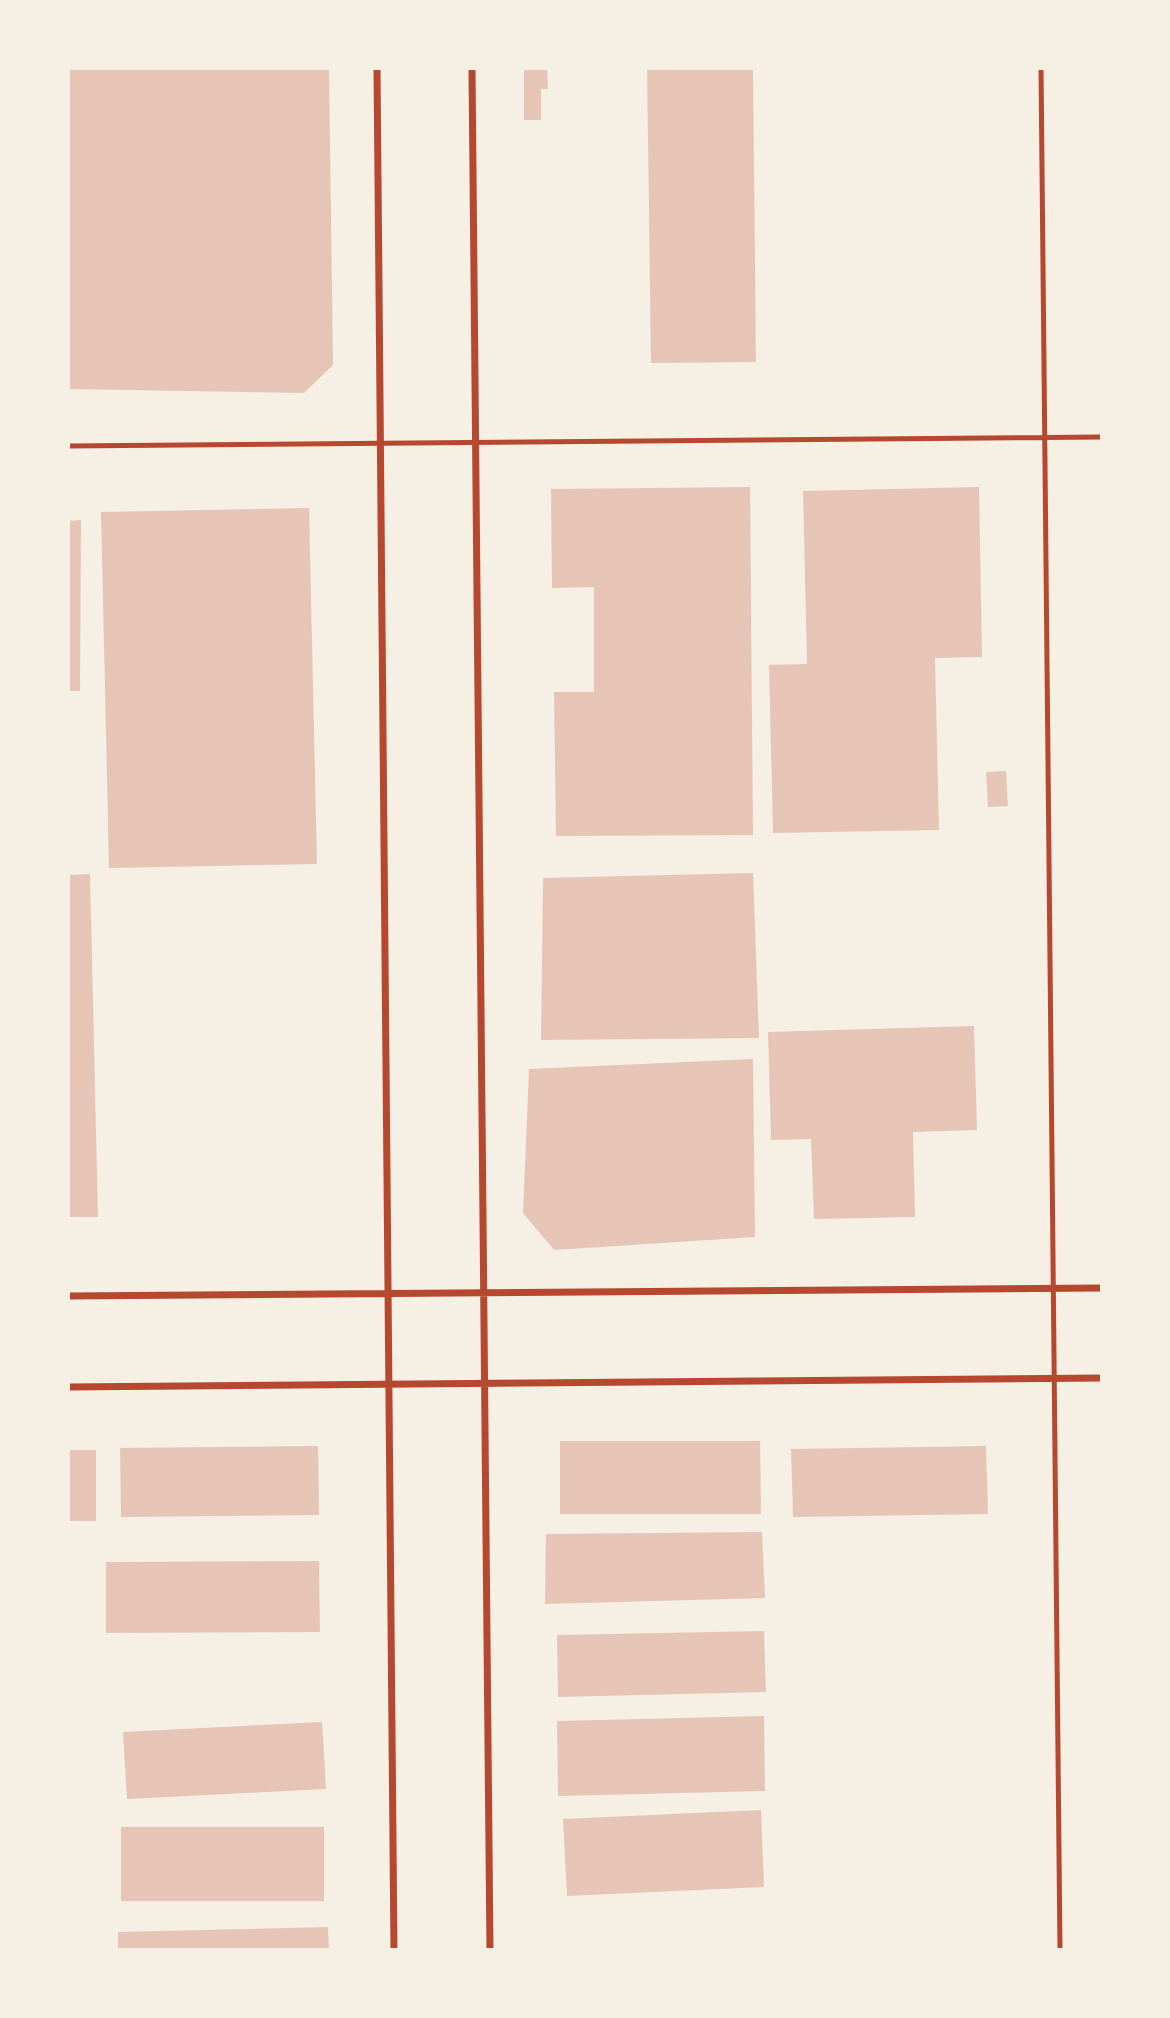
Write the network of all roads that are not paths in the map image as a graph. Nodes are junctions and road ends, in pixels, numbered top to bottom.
1 (377, 68) edge
2 (472, 68) edge
3 (1041, 68) edge
4 (1102, 437) edge
5 (1045, 438) junction
6 (380, 443) junction
7 (475, 443) junction
8 (68, 446) edge
9 (1053, 1287) junction
10 (1102, 1288) edge
11 (483, 1292) junction
12 (388, 1293) junction
13 (68, 1296) edge
14 (1055, 1378) junction
15 (1102, 1378) edge
16 (388, 1384) junction
17 (484, 1384) junction
18 (68, 1387) edge
19 (394, 1950) edge
20 (490, 1950) edge
21 (1060, 1950) edge

1 - 6 street
2 - 7 street
3 - 5 lane
4 - 5 lane
5 - 7 lane
5 - 9 lane
6 - 7 lane
6 - 8 lane
6 - 12 street
7 - 11 street
9 - 10 street
9 - 11 street
9 - 14 lane
11 - 12 street
11 - 17 street
12 - 13 street
12 - 16 street
14 - 15 street
14 - 17 street
14 - 21 lane
16 - 17 street
16 - 18 street
16 - 19 street
17 - 20 street

